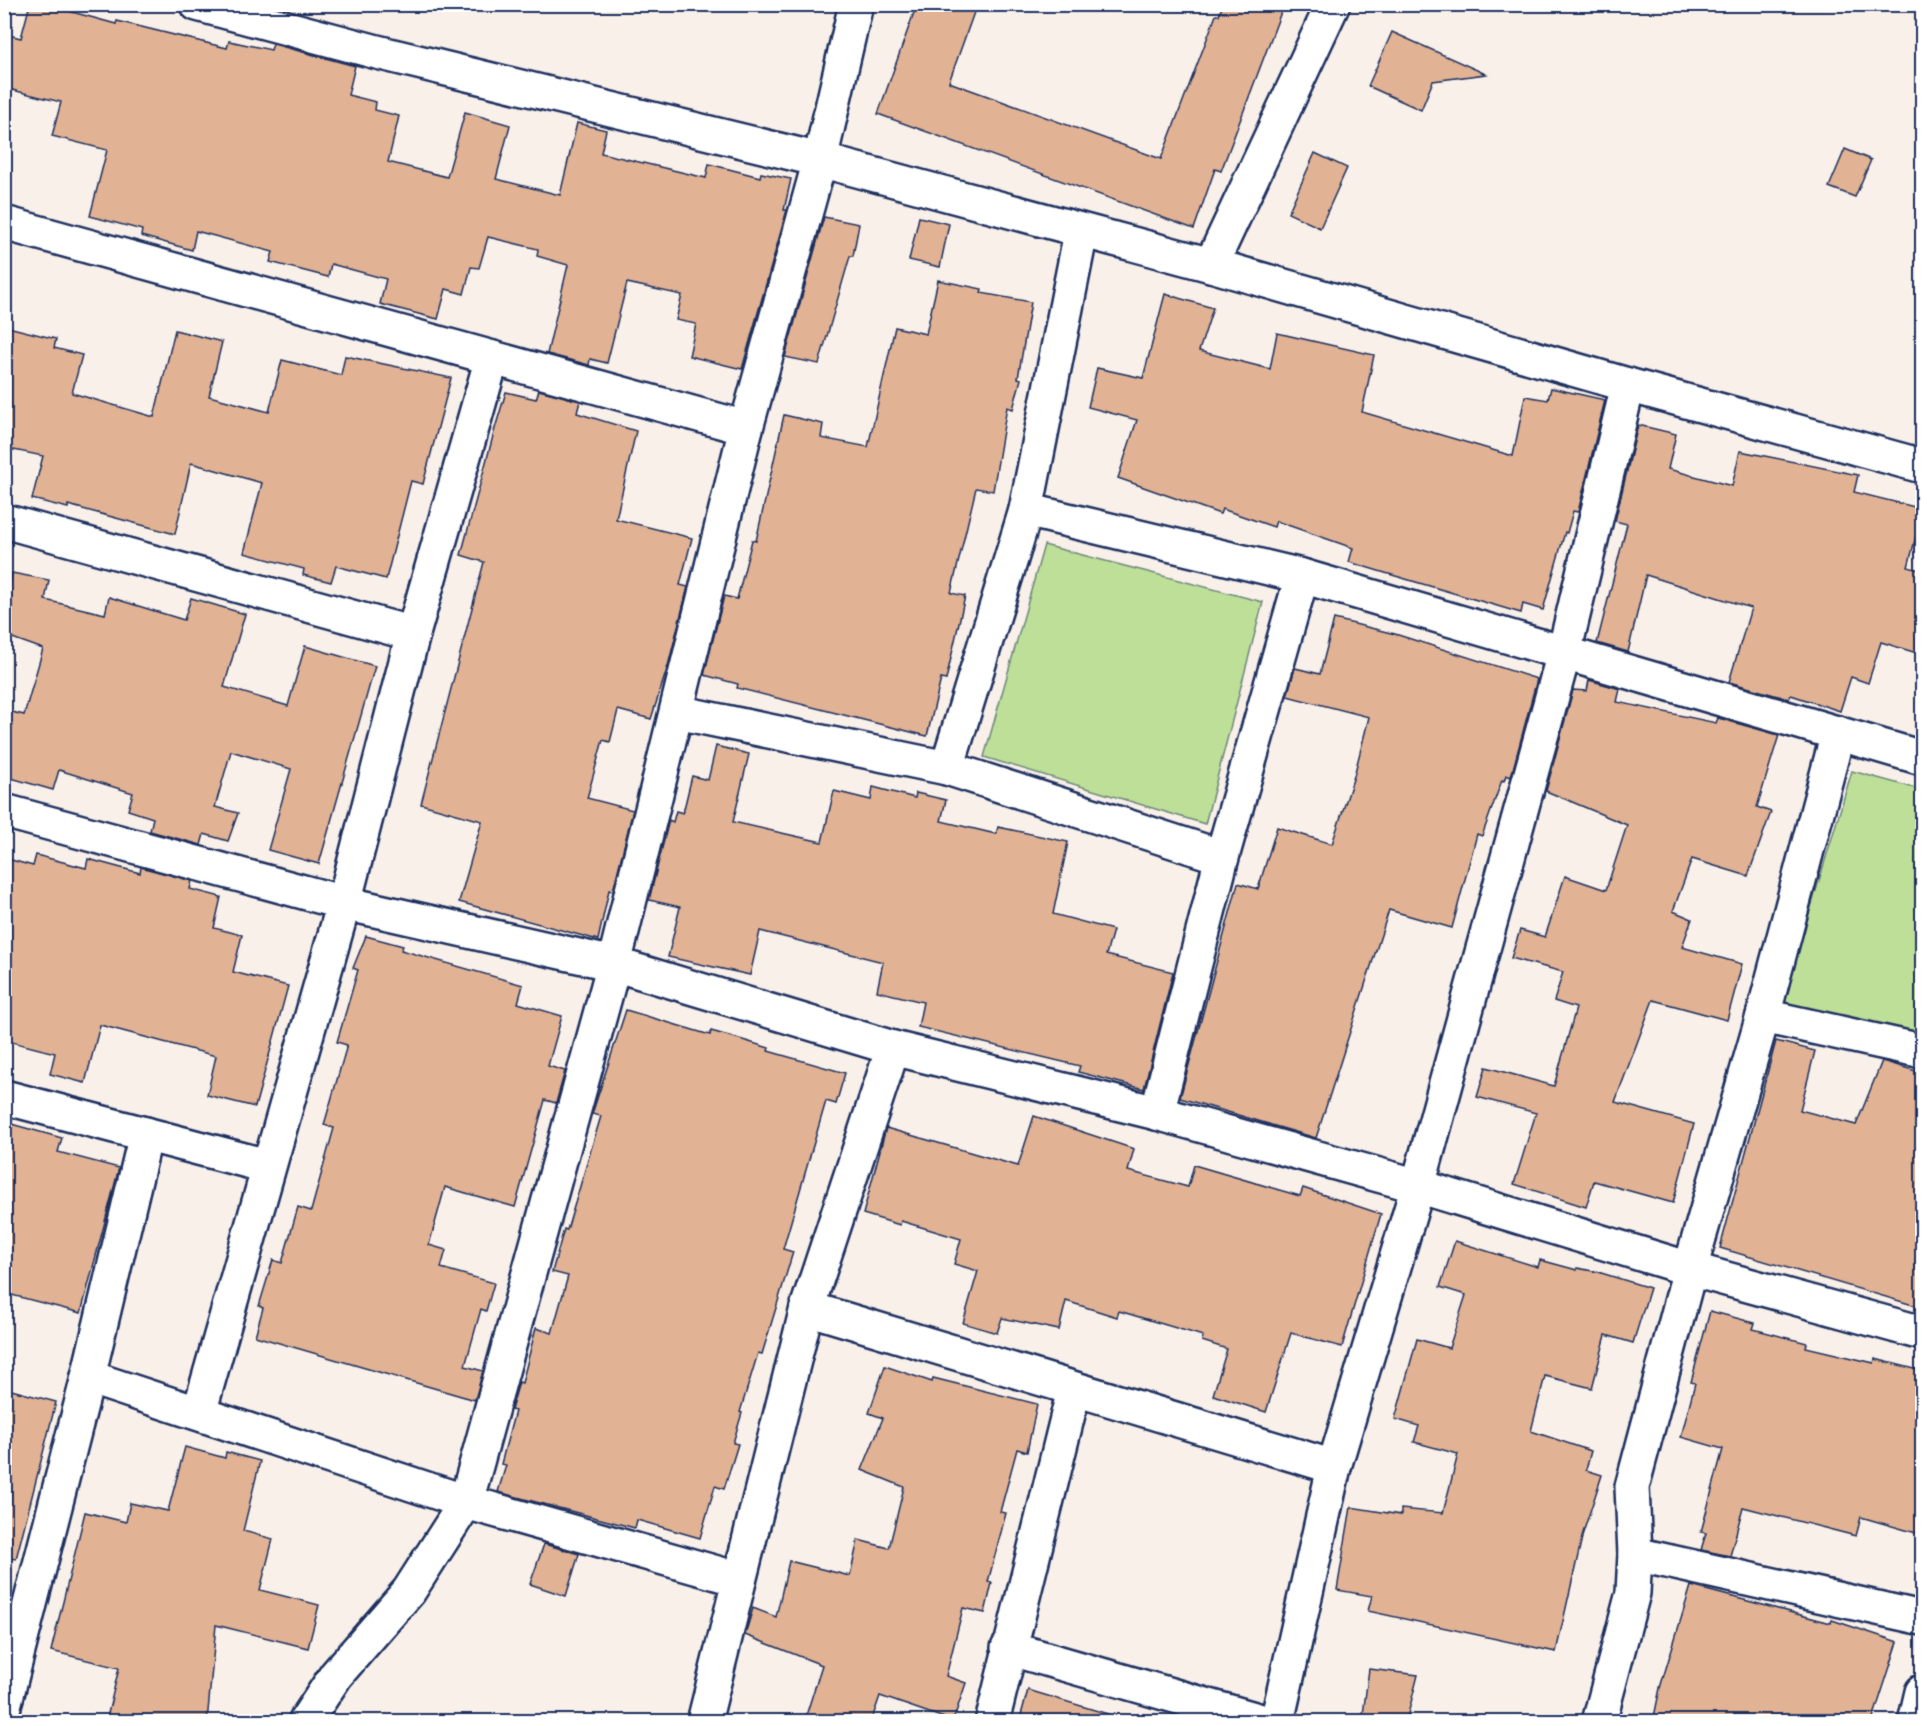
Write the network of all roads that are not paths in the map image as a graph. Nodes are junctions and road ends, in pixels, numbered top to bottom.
1 (198, 4) edge
2 (856, 4) edge
3 (1333, 4) edge
4 (820, 160) junction
5 (4, 223) edge
6 (1081, 232) junction
7 (1211, 265) junction
8 (492, 358) junction
9 (1628, 385) junction
10 (746, 428) junction
11 (1923, 466) edge
12 (1026, 510) junction
13 (4, 521) edge
14 (1302, 576) junction
15 (413, 634) junction
16 (1564, 653) junction
17 (677, 712) junction
18 (1838, 733) junction
19 (1923, 758) edge
20 (947, 768) junction
21 (4, 811) edge
22 (1222, 857) junction
23 (344, 903) junction
24 (614, 964) junction
25 (1763, 1016) junction
26 (894, 1048) junction
27 (1923, 1051) edge
28 (4, 1098) edge
29 (1158, 1113) junction
30 (146, 1134) junction
31 (267, 1166) junction
32 (1419, 1186) junction
33 (1690, 1269) junction
34 (807, 1308) junction
35 (1923, 1333) edge
36 (88, 1377) junction
37 (1074, 1390) junction
38 (199, 1413) junction
39 (1334, 1467) junction
40 (466, 1502) junction
41 (1635, 1554) junction
42 (738, 1579) junction
43 (1923, 1618) edge
44 (1008, 1648) junction
45 (1923, 1692) edge
46 (4, 1706) edge
47 (305, 1722) edge
48 (704, 1722) edge
49 (992, 1722) edge
50 (1265, 1722) edge
51 (1277, 1722) edge
52 (1599, 1722) edge
53 (1915, 1722) edge

1 - 4 street
2 - 4 street
3 - 7 street
4 - 6 street
4 - 10 street
5 - 8 street
6 - 7 street
6 - 12 street
7 - 9 street
8 - 10 street
8 - 15 street
9 - 11 street
9 - 16 street
10 - 17 street
12 - 14 street
12 - 20 street
13 - 15 street
14 - 16 street
14 - 22 street
15 - 23 street
16 - 18 street
16 - 32 street
17 - 20 street
17 - 24 street
18 - 19 street
18 - 25 street
20 - 22 street
21 - 23 street
22 - 29 street
23 - 24 street
23 - 31 street
24 - 26 street
24 - 40 street
25 - 27 street
25 - 33 street
26 - 29 street
26 - 34 street
28 - 30 street
29 - 32 street
30 - 31 street
30 - 36 street
31 - 38 street
32 - 33 street
32 - 39 street
33 - 35 street
33 - 41 street
34 - 37 street
34 - 42 street
36 - 38 street
36 - 46 street
37 - 39 street
37 - 44 street
38 - 40 street
39 - 51 street
40 - 42 street
40 - 47 street
41 - 43 street
41 - 52 street
42 - 48 street
44 - 49 street
44 - 50 street
45 - 53 street

